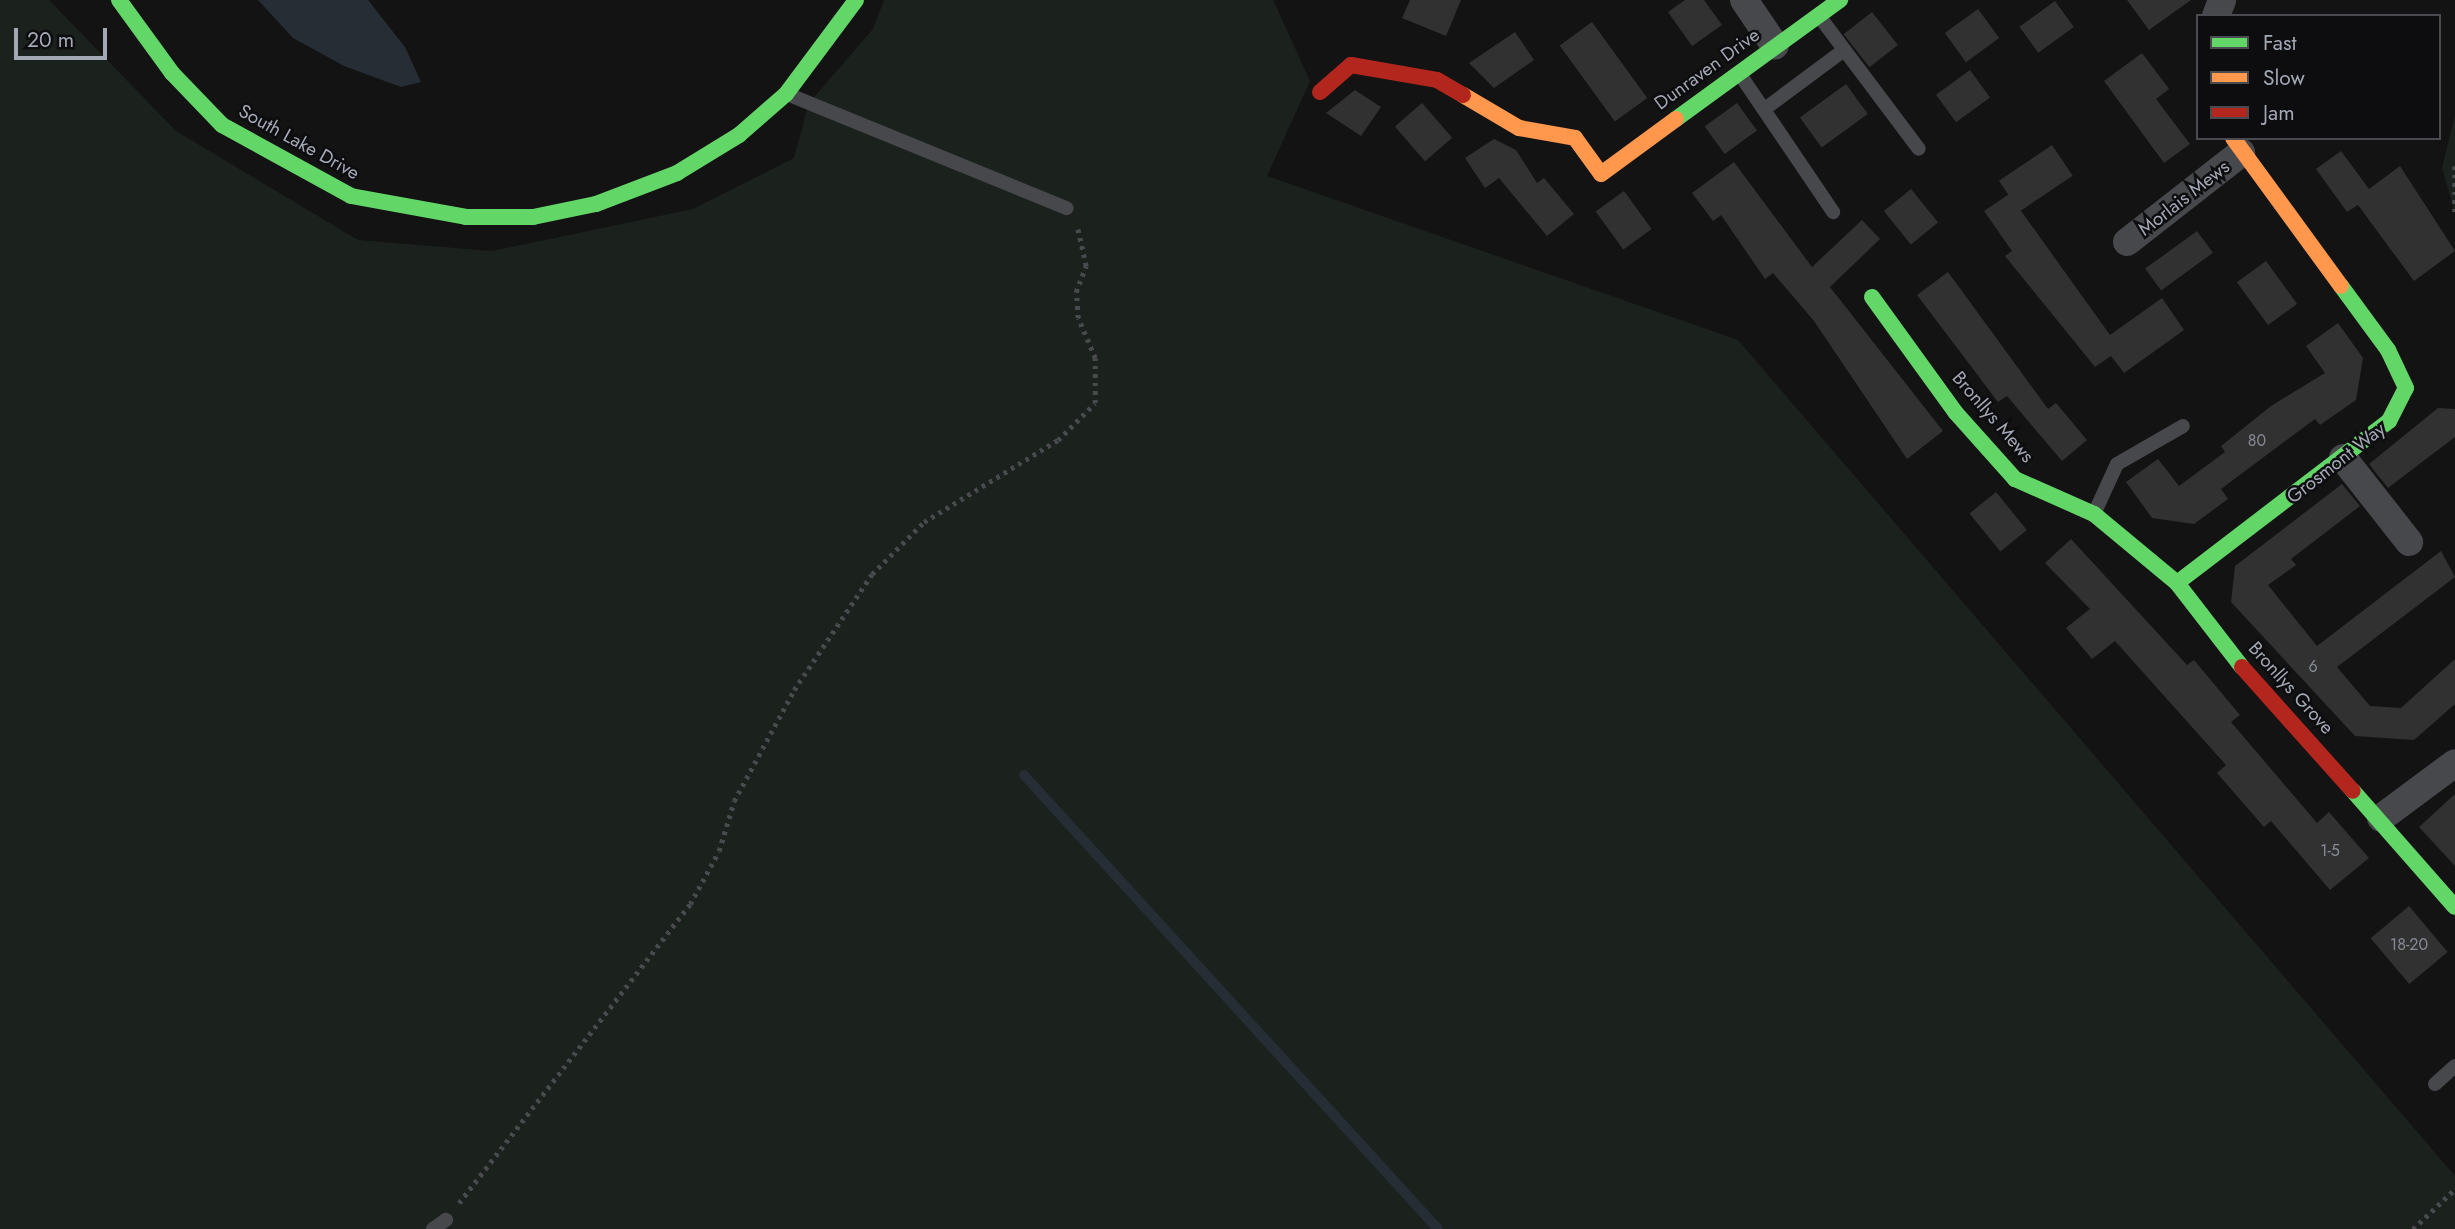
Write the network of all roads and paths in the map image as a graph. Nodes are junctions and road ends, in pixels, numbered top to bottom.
1 (119, 0) edge
2 (856, 0) edge
3 (1744, 0) edge
4 (1840, 0) edge
5 (1818, 15) junction
6 (1775, 46) junction
7 (1844, 50) junction
8 (1738, 72) junction
9 (1320, 92) dead end
10 (786, 94) junction
11 (1766, 108) junction
12 (2237, 146) edge
13 (1919, 149) dead end
14 (2455, 166) edge
15 (1067, 208) joint
16 (1833, 212) dead end
17 (2455, 212) edge
18 (2127, 242) dead end
19 (1872, 297) dead end
20 (2183, 426) dead end
21 (2343, 458) junction
22 (2094, 514) junction
23 (2409, 542) dead end
24 (2177, 583) junction
25 (2455, 763) edge
26 (2381, 818) junction
27 (2455, 907) edge
28 (2455, 1066) edge
29 (2435, 1084) dead end
30 (2455, 1189) edge
31 (446, 1220) joint
32 (433, 1229) edge
33 (2413, 1229) edge

1 - 10 street, South Lake Drive
2 - 10 street, South Lake Drive
3 - 6 street
4 - 5 street, Dunraven Drive
5 - 6 street, Dunraven Drive
5 - 7 lane
6 - 8 street, Dunraven Drive
7 - 11 lane
7 - 13 lane
8 - 9 street, Dunraven Drive
8 - 11 lane
10 - 15 lane
11 - 16 lane
12 - 18 street, Morlais Mews
12 - 21 street, Grosmont Way
14 - 17 path
15 - 31 path
19 - 22 street, Bronllys Mews
20 - 22 lane
21 - 23 street
21 - 24 street, Grosmont Way
22 - 24 street, Bronllys Mews
24 - 26 street, Bronllys Grove
25 - 26 street
26 - 27 street, Bronllys Grove
28 - 29 lane
30 - 33 path
31 - 32 lane

